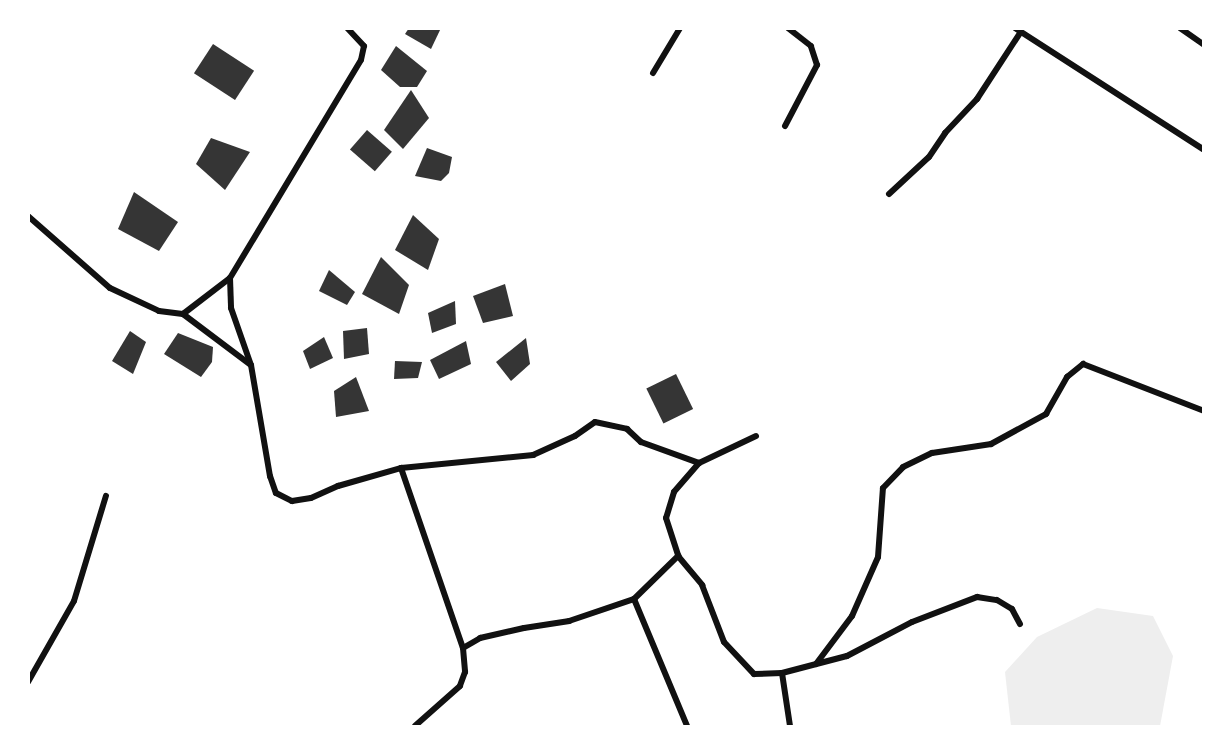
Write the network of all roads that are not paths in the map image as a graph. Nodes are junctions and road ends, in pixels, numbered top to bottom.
1 (347, 28) edge
2 (680, 28) edge
3 (788, 28) edge
4 (1180, 28) edge
5 (1018, 31) edge
6 (1203, 45) edge
7 (653, 73) dead end
8 (785, 126) dead end
9 (1203, 150) edge
10 (889, 194) dead end
11 (28, 216) edge
12 (230, 278) junction
13 (183, 314) junction
14 (251, 365) junction
15 (1203, 411) edge
16 (756, 436) dead end
17 (699, 463) junction
18 (401, 468) junction
19 (106, 496) dead end
20 (678, 556) junction
21 (634, 599) junction
22 (1020, 624) dead end
23 (463, 648) junction
24 (816, 664) junction
25 (782, 673) junction
26 (28, 682) edge
27 (415, 726) edge
28 (687, 726) edge
29 (790, 726) edge

1 - 12 street
2 - 7 street
3 - 8 street
4 - 6 street
5 - 9 street
5 - 10 street
11 - 13 street
12 - 13 street
12 - 14 street
13 - 14 street
14 - 18 street
15 - 24 street
16 - 17 street
17 - 18 street
17 - 20 street
18 - 23 street
19 - 26 street
20 - 21 street
20 - 25 street
21 - 23 street
21 - 28 street
22 - 24 street
23 - 27 street
24 - 25 street
25 - 29 street

